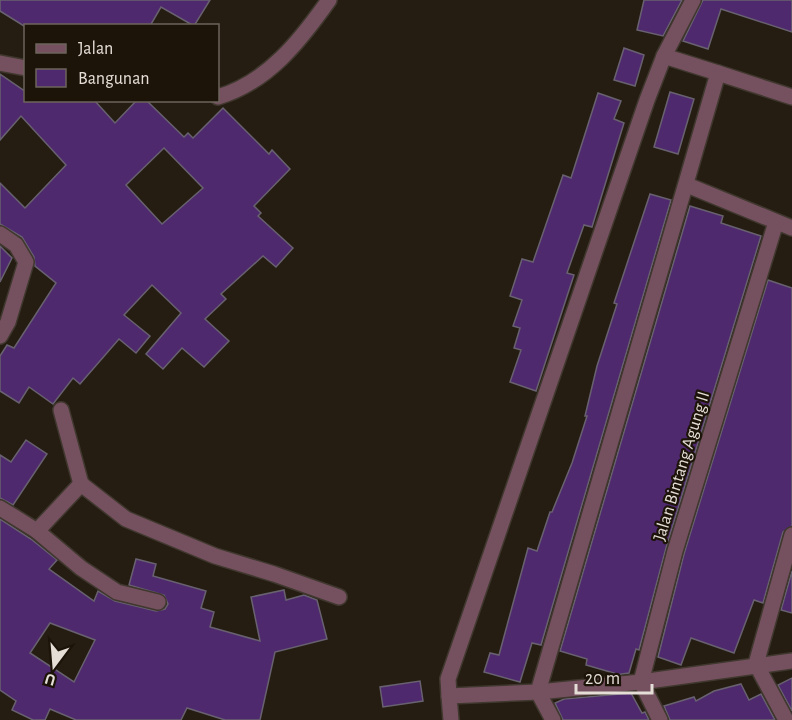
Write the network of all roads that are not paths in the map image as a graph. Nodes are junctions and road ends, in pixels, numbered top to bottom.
1 (329, 0) edge
2 (693, 0) edge
3 (664, 56) junction
4 (0, 63) edge
5 (24, 68) edge
6 (718, 73) junction
7 (219, 97) edge
8 (792, 97) edge
9 (687, 185) junction
10 (777, 222) junction
11 (792, 228) edge
12 (0, 234) edge
13 (4, 321) edge
14 (0, 336) edge
15 (61, 410) dead end
16 (81, 484) junction
17 (0, 508) edge
18 (37, 531) junction
19 (792, 535) edge
20 (339, 597) dead end
21 (158, 602) dead end
22 (792, 661) edge
23 (756, 664) junction
24 (641, 682) junction
25 (538, 692) junction
26 (449, 696) junction
27 (451, 720) edge
28 (553, 720) edge
29 (660, 720) edge
30 (786, 720) edge

1 - 7 street
2 - 3 street
3 - 6 street
3 - 26 street
4 - 5 street
6 - 8 street
6 - 9 street
9 - 10 street
9 - 25 street
10 - 11 street
10 - 24 street, Jalan Bintang Agung II
12 - 13 street
13 - 14 street
15 - 16 street
16 - 18 street
16 - 20 street
17 - 18 street
18 - 21 street
19 - 23 street
22 - 23 street
23 - 24 street
23 - 30 street
24 - 25 street
24 - 29 street
25 - 26 street
25 - 28 street
26 - 27 street

